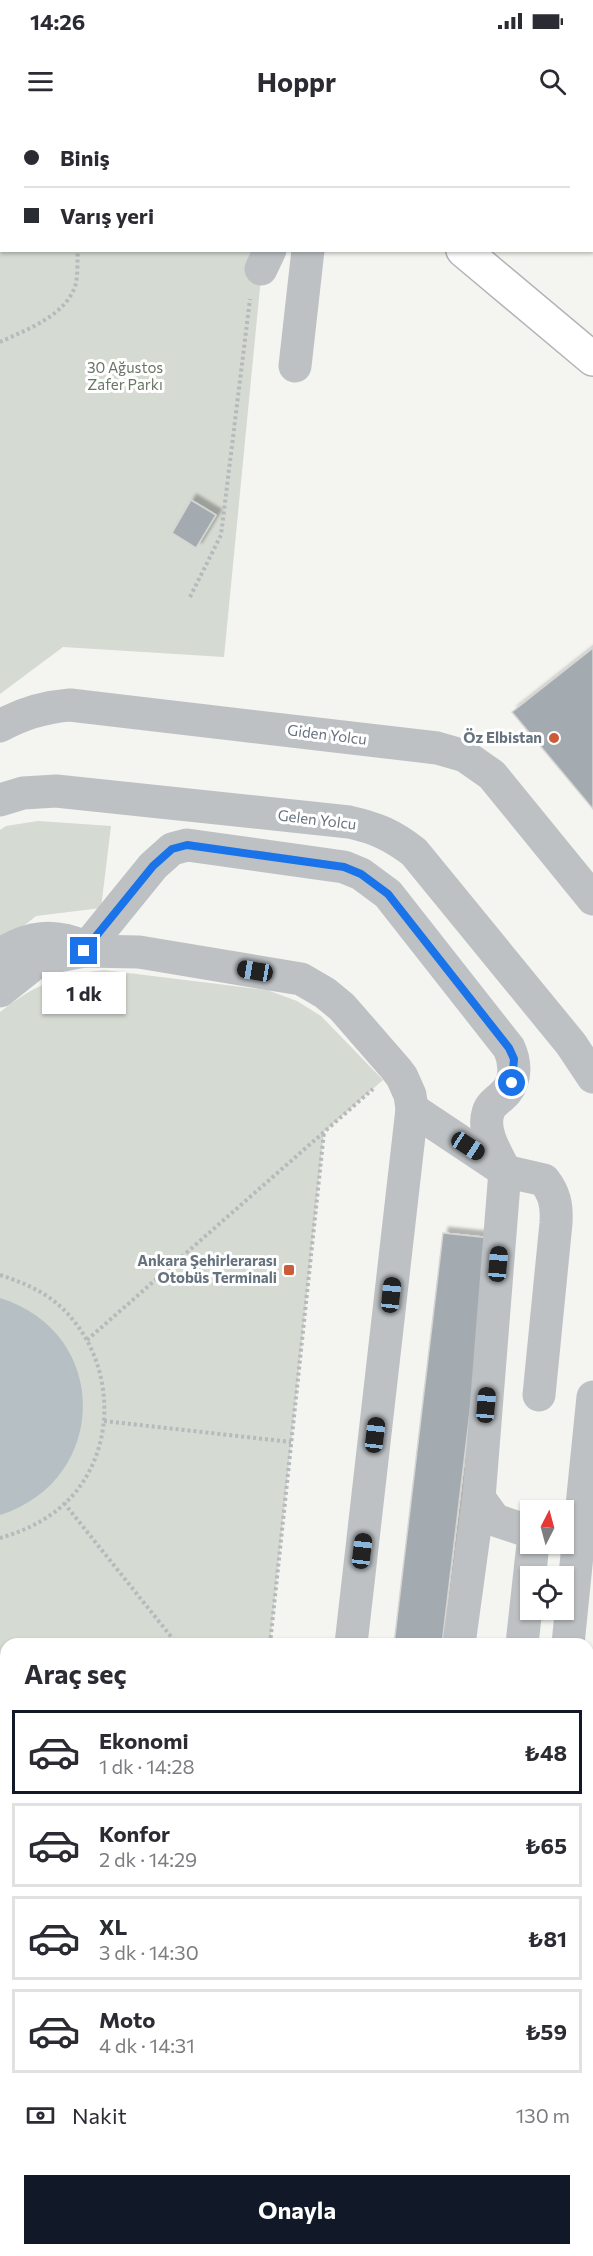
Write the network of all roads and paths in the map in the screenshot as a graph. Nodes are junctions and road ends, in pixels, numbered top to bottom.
1 (78, 252) edge
2 (308, 252) edge
3 (465, 252) edge
4 (266, 260) edge
5 (0, 342) edge
6 (593, 359) edge
7 (296, 366) dead end
8 (190, 597) dead end
9 (0, 726) edge
10 (0, 800) edge
11 (593, 899) edge
12 (86, 949) junction
13 (0, 955) edge
14 (0, 991) edge
15 (396, 1069) junction
16 (593, 1077) edge
17 (412, 1109) junction
18 (324, 1132) junction
19 (505, 1171) junction
20 (0, 1275) edge
21 (87, 1340) junction
22 (539, 1395) dead end
23 (593, 1397) edge
24 (104, 1421) junction
25 (291, 1442) junction
26 (479, 1498) junction
27 (64, 1503) junction
28 (520, 1528) edge
29 (0, 1538) edge
30 (532, 1554) edge
31 (172, 1638) edge
32 (271, 1638) edge
33 (352, 1638) edge
34 (460, 1638) edge
35 (523, 1638) edge
36 (569, 1638) edge

1 - 5 path
2 - 7 lane
3 - 6 main road
4 - 8 path
9 - 11 lane, Giden Yolcu
10 - 16 lane, Gelen Yolcu
12 - 13 lane
12 - 14 lane
12 - 15 lane
12 - 19 lane
15 - 17 lane
15 - 18 path
17 - 19 lane
17 - 33 lane
18 - 21 path
18 - 25 path
19 - 22 lane
19 - 26 lane
20 - 21 path
21 - 24 path
23 - 36 lane
24 - 25 path
24 - 27 path
25 - 32 path
26 - 28 lane
26 - 34 lane
27 - 29 path
27 - 31 path
30 - 35 lane

